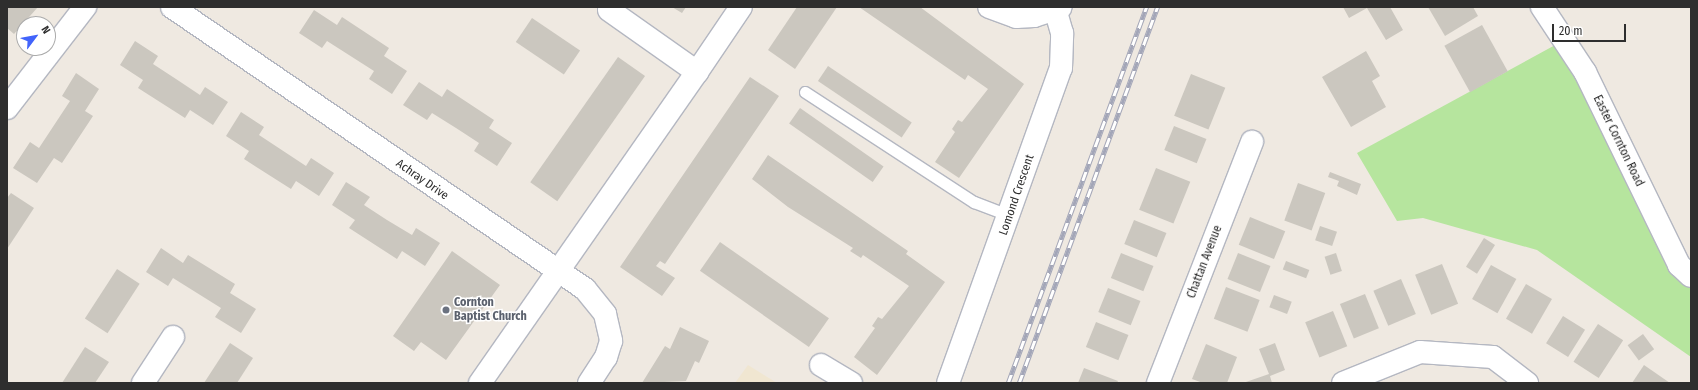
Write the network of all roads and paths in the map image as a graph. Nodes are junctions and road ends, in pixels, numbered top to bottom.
1 (85, 7) edge
2 (172, 7) edge
3 (741, 7) edge
4 (989, 7) edge
5 (1542, 7) edge
6 (1058, 8) edge
7 (609, 10) dead end
8 (697, 72) junction
9 (805, 92) dead end
10 (7, 108) edge
11 (1252, 142) dead end
12 (1010, 216) junction
13 (558, 271) junction
14 (1691, 276) edge
15 (173, 337) dead end
16 (821, 364) dead end
17 (142, 383) edge
18 (480, 383) edge
19 (589, 383) edge
20 (851, 383) edge
21 (948, 383) edge
22 (1158, 383) edge
23 (1343, 383) edge
24 (1527, 383) edge

1 - 10 street
2 - 13 street, Achray Drive
3 - 8 street
4 - 6 street
5 - 14 street, Easter Cornton Road
6 - 12 street, Lomond Crescent
7 - 8 street
8 - 13 street
9 - 12 lane
11 - 22 street, Chattan Avenue
12 - 21 street, Lomond Crescent
13 - 18 street
13 - 19 street, Achray Drive
15 - 17 street
16 - 20 street
23 - 24 street

